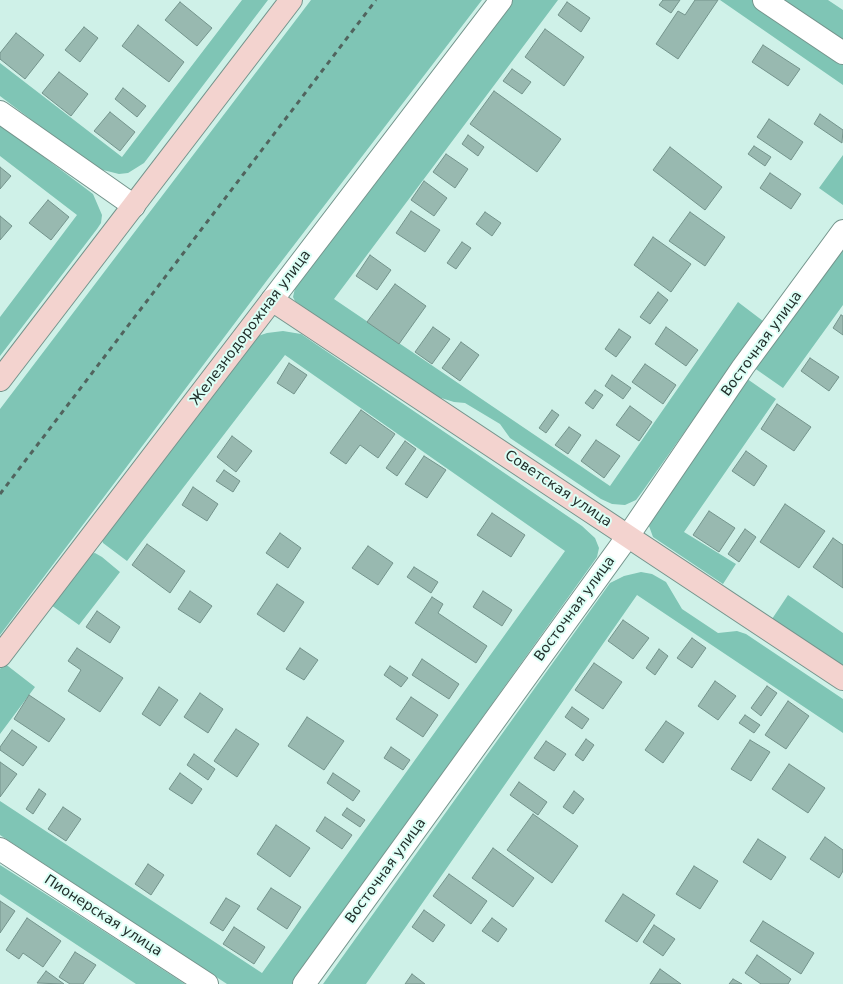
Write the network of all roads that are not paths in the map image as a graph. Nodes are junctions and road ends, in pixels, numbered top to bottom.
1 (291, 0) edge
2 (501, 0) edge
3 (764, 0) edge
4 (843, 53) edge
5 (0, 112) edge
6 (134, 206) junction
7 (843, 231) edge
8 (272, 300) junction
9 (0, 380) edge
10 (628, 536) junction
11 (0, 656) edge
12 (843, 679) edge
13 (0, 849) edge
14 (207, 984) edge
15 (304, 984) edge

1 - 6 street
2 - 8 street, Железнодорожная улица
3 - 4 street
5 - 6 street
6 - 9 street
7 - 10 street, Восточная улица
8 - 10 street, Советская улица
8 - 11 street, Железнодорожная улица
10 - 12 street, Советская улица
10 - 15 street, Восточная улица
13 - 14 street, Пионерская улица

